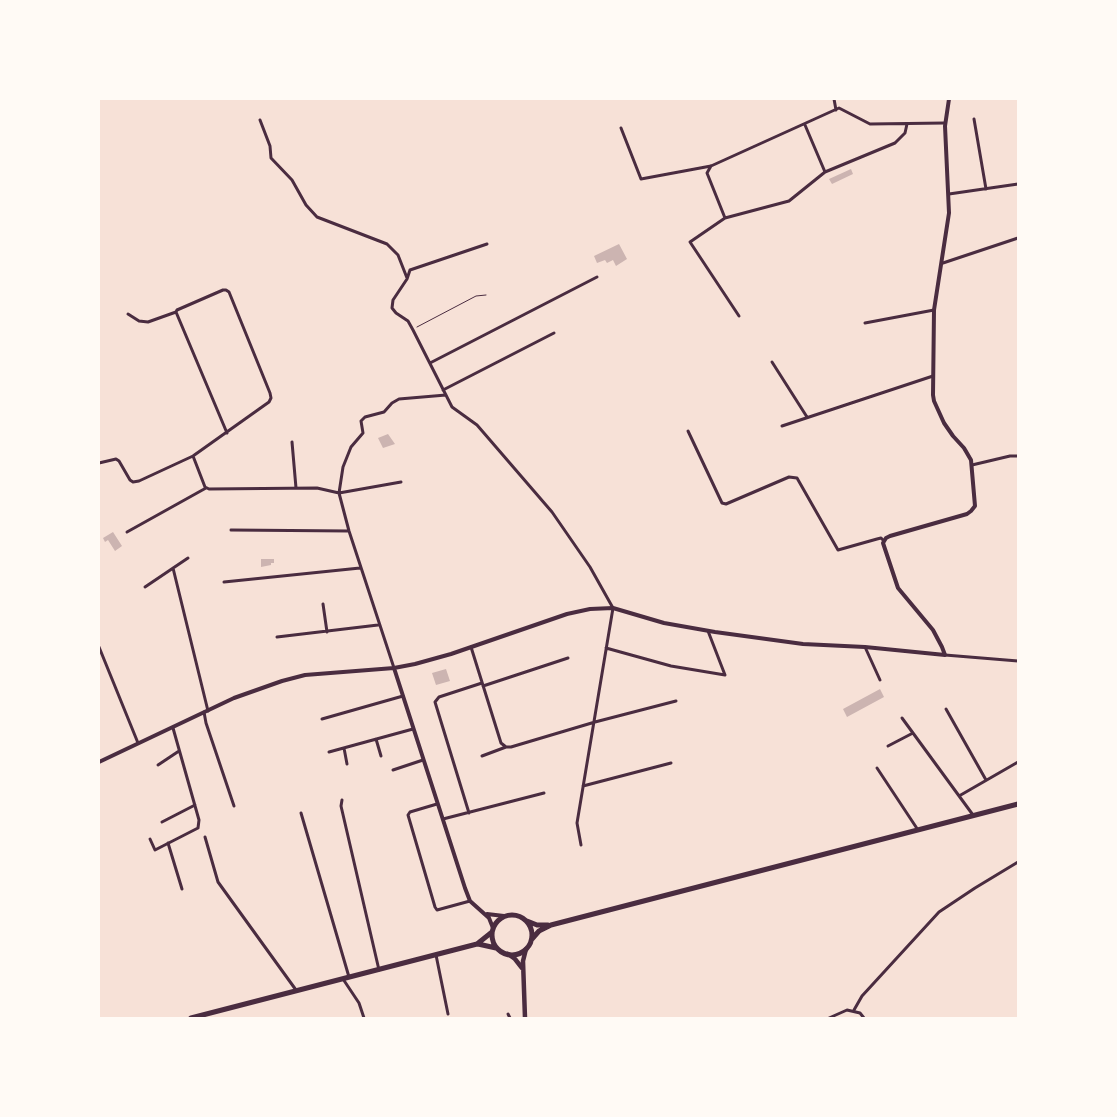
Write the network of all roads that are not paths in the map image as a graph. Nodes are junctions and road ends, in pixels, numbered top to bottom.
1 (834, 99) edge
2 (949, 99) edge
3 (836, 110) junction
4 (974, 119) dead end
5 (260, 120) dead end
6 (945, 123) junction
7 (806, 124) junction
8 (907, 124) junction
9 (621, 128) dead end
10 (711, 166) junction
11 (825, 172) junction
12 (1018, 184) edge
13 (986, 189) junction
14 (949, 194) junction
15 (725, 218) junction
16 (1018, 238) edge
17 (487, 244) dead end
18 (943, 262) junction
19 (598, 277) dead end
20 (407, 279) junction
21 (934, 310) junction
22 (176, 312) junction
23 (128, 314) dead end
24 (738, 316) dead end
25 (866, 323) dead end
26 (554, 333) dead end
27 (772, 362) dead end
28 (430, 363) junction
29 (934, 376) junction
30 (443, 390) junction
31 (446, 395) junction
32 (807, 417) junction
33 (782, 426) dead end
34 (688, 431) dead end
35 (227, 433) junction
36 (292, 442) dead end
37 (193, 456) junction
38 (1018, 456) edge
39 (99, 463) edge
40 (972, 465) junction
41 (401, 482) dead end
42 (206, 488) junction
43 (296, 488) junction
44 (339, 493) junction
45 (231, 530) dead end
46 (348, 531) junction
47 (127, 532) dead end
48 (884, 540) junction
49 (188, 558) dead end
50 (173, 568) junction
51 (360, 568) junction
52 (224, 582) dead end
53 (145, 586) dead end
54 (323, 604) dead end
55 (613, 608) junction
56 (378, 626) junction
57 (708, 631) junction
58 (327, 632) junction
59 (277, 638) dead end
60 (99, 647) edge
61 (471, 647) junction
62 (865, 647) junction
63 (606, 648) junction
64 (945, 655) junction
65 (568, 658) dead end
66 (1018, 661) edge
67 (394, 668) junction
68 (880, 680) dead end
69 (483, 684) junction
70 (403, 696) junction
71 (676, 701) dead end
72 (946, 709) dead end
73 (206, 712) junction
74 (322, 718) dead end
75 (902, 718) dead end
76 (595, 722) junction
77 (173, 728) junction
78 (413, 729) junction
79 (913, 733) junction
80 (376, 739) junction
81 (138, 744) junction
82 (888, 746) dead end
83 (506, 747) junction
84 (344, 748) junction
85 (180, 751) junction
86 (329, 752) dead end
87 (381, 756) dead end
88 (482, 756) dead end
89 (423, 760) junction
90 (99, 762) edge
91 (1018, 762) edge
92 (671, 763) dead end
93 (347, 764) dead end
94 (158, 765) dead end
95 (877, 768) dead end
96 (393, 770) dead end
97 (986, 780) junction
98 (583, 786) junction
99 (544, 793) dead end
100 (959, 796) junction
101 (342, 800) dead end
102 (437, 804) junction
103 (1018, 804) edge
104 (194, 805) junction
105 (234, 806) dead end
106 (301, 813) dead end
107 (469, 813) junction
108 (973, 815) junction
109 (442, 819) junction
110 (162, 822) dead end
111 (918, 830) junction
112 (204, 837) dead end
113 (150, 839) dead end
114 (168, 843) junction
115 (581, 845) dead end
116 (1018, 862) edge
117 (182, 889) dead end
118 (470, 901) junction
119 (485, 913) junction
120 (504, 916) junction
121 (527, 921) junction
122 (551, 925) junction
123 (493, 930) junction
124 (532, 939) junction
125 (477, 944) junction
126 (498, 948) junction
127 (526, 949) junction
128 (508, 954) junction
129 (436, 955) junction
130 (379, 970) junction
131 (524, 972) junction
132 (349, 977) junction
133 (343, 979) junction
134 (296, 991) junction
135 (854, 1010) junction
136 (448, 1014) dead end
137 (193, 1018) edge
138 (364, 1018) edge
139 (525, 1018) edge
140 (829, 1018) edge
141 (864, 1018) edge

1 - 3 street
2 - 6 street
3 - 7 street
3 - 8 street
4 - 13 street
5 - 20 street
6 - 8 street
6 - 14 street
7 - 10 street
7 - 11 street
8 - 11 street
9 - 10 street
10 - 15 street
11 - 15 street
12 - 13 street
13 - 14 street
14 - 18 street
15 - 24 street
16 - 18 street
17 - 20 street
18 - 21 street
19 - 28 street
20 - 28 street
21 - 25 street
21 - 29 street
22 - 23 street
22 - 35 street
22 - 35 street
26 - 30 street
27 - 32 street
28 - 30 street
29 - 32 street
29 - 40 street
30 - 31 street
31 - 44 street
31 - 55 street
32 - 33 street
34 - 48 street
35 - 37 street
36 - 43 street
37 - 39 street
37 - 42 street
38 - 40 street
40 - 48 street
41 - 44 street
42 - 43 street
42 - 47 street
43 - 44 street
44 - 46 street
45 - 46 street
46 - 51 street
48 - 64 street
49 - 50 street
50 - 53 street
50 - 73 street
51 - 52 street
51 - 56 street
54 - 58 street
55 - 57 street
55 - 61 street
55 - 63 street
56 - 58 street
56 - 67 street
57 - 62 street
57 - 63 street
58 - 59 street
60 - 81 street
61 - 67 street
61 - 69 street
62 - 64 street
62 - 68 street
63 - 76 street
64 - 66 street
65 - 69 street
67 - 70 street
67 - 73 street
69 - 83 street
69 - 107 street
70 - 74 street
70 - 78 street
71 - 76 street
72 - 97 street
73 - 77 street
73 - 105 street
75 - 79 street
76 - 83 street
76 - 98 street
77 - 81 street
77 - 85 street
78 - 80 street
78 - 89 street
79 - 82 street
79 - 100 street
80 - 84 street
80 - 87 street
81 - 90 street
83 - 88 street
84 - 86 street
84 - 93 street
85 - 94 street
85 - 104 street
89 - 96 street
89 - 102 street
91 - 97 street
92 - 98 street
95 - 111 street
97 - 100 street
98 - 115 street
99 - 107 street
100 - 108 street
101 - 130 street
102 - 109 street
102 - 118 street
103 - 108 main road
104 - 110 street
104 - 114 street
106 - 132 street
107 - 109 street
108 - 111 main road
109 - 118 street
111 - 122 main road
112 - 134 street
113 - 114 street
114 - 117 street
116 - 135 street
118 - 119 street
119 - 120 street
119 - 123 street
120 - 121 main road
120 - 123 main road
121 - 122 main road
121 - 124 main road
122 - 124 main road
123 - 125 main road
123 - 126 main road
124 - 127 main road
125 - 126 main road
125 - 129 main road
126 - 128 main road
127 - 128 main road
127 - 131 main road
128 - 131 main road
129 - 130 main road
129 - 136 street
130 - 132 main road
131 - 139 main road
132 - 133 main road
133 - 134 main road
133 - 138 street
134 - 137 main road
135 - 140 street
135 - 141 street

